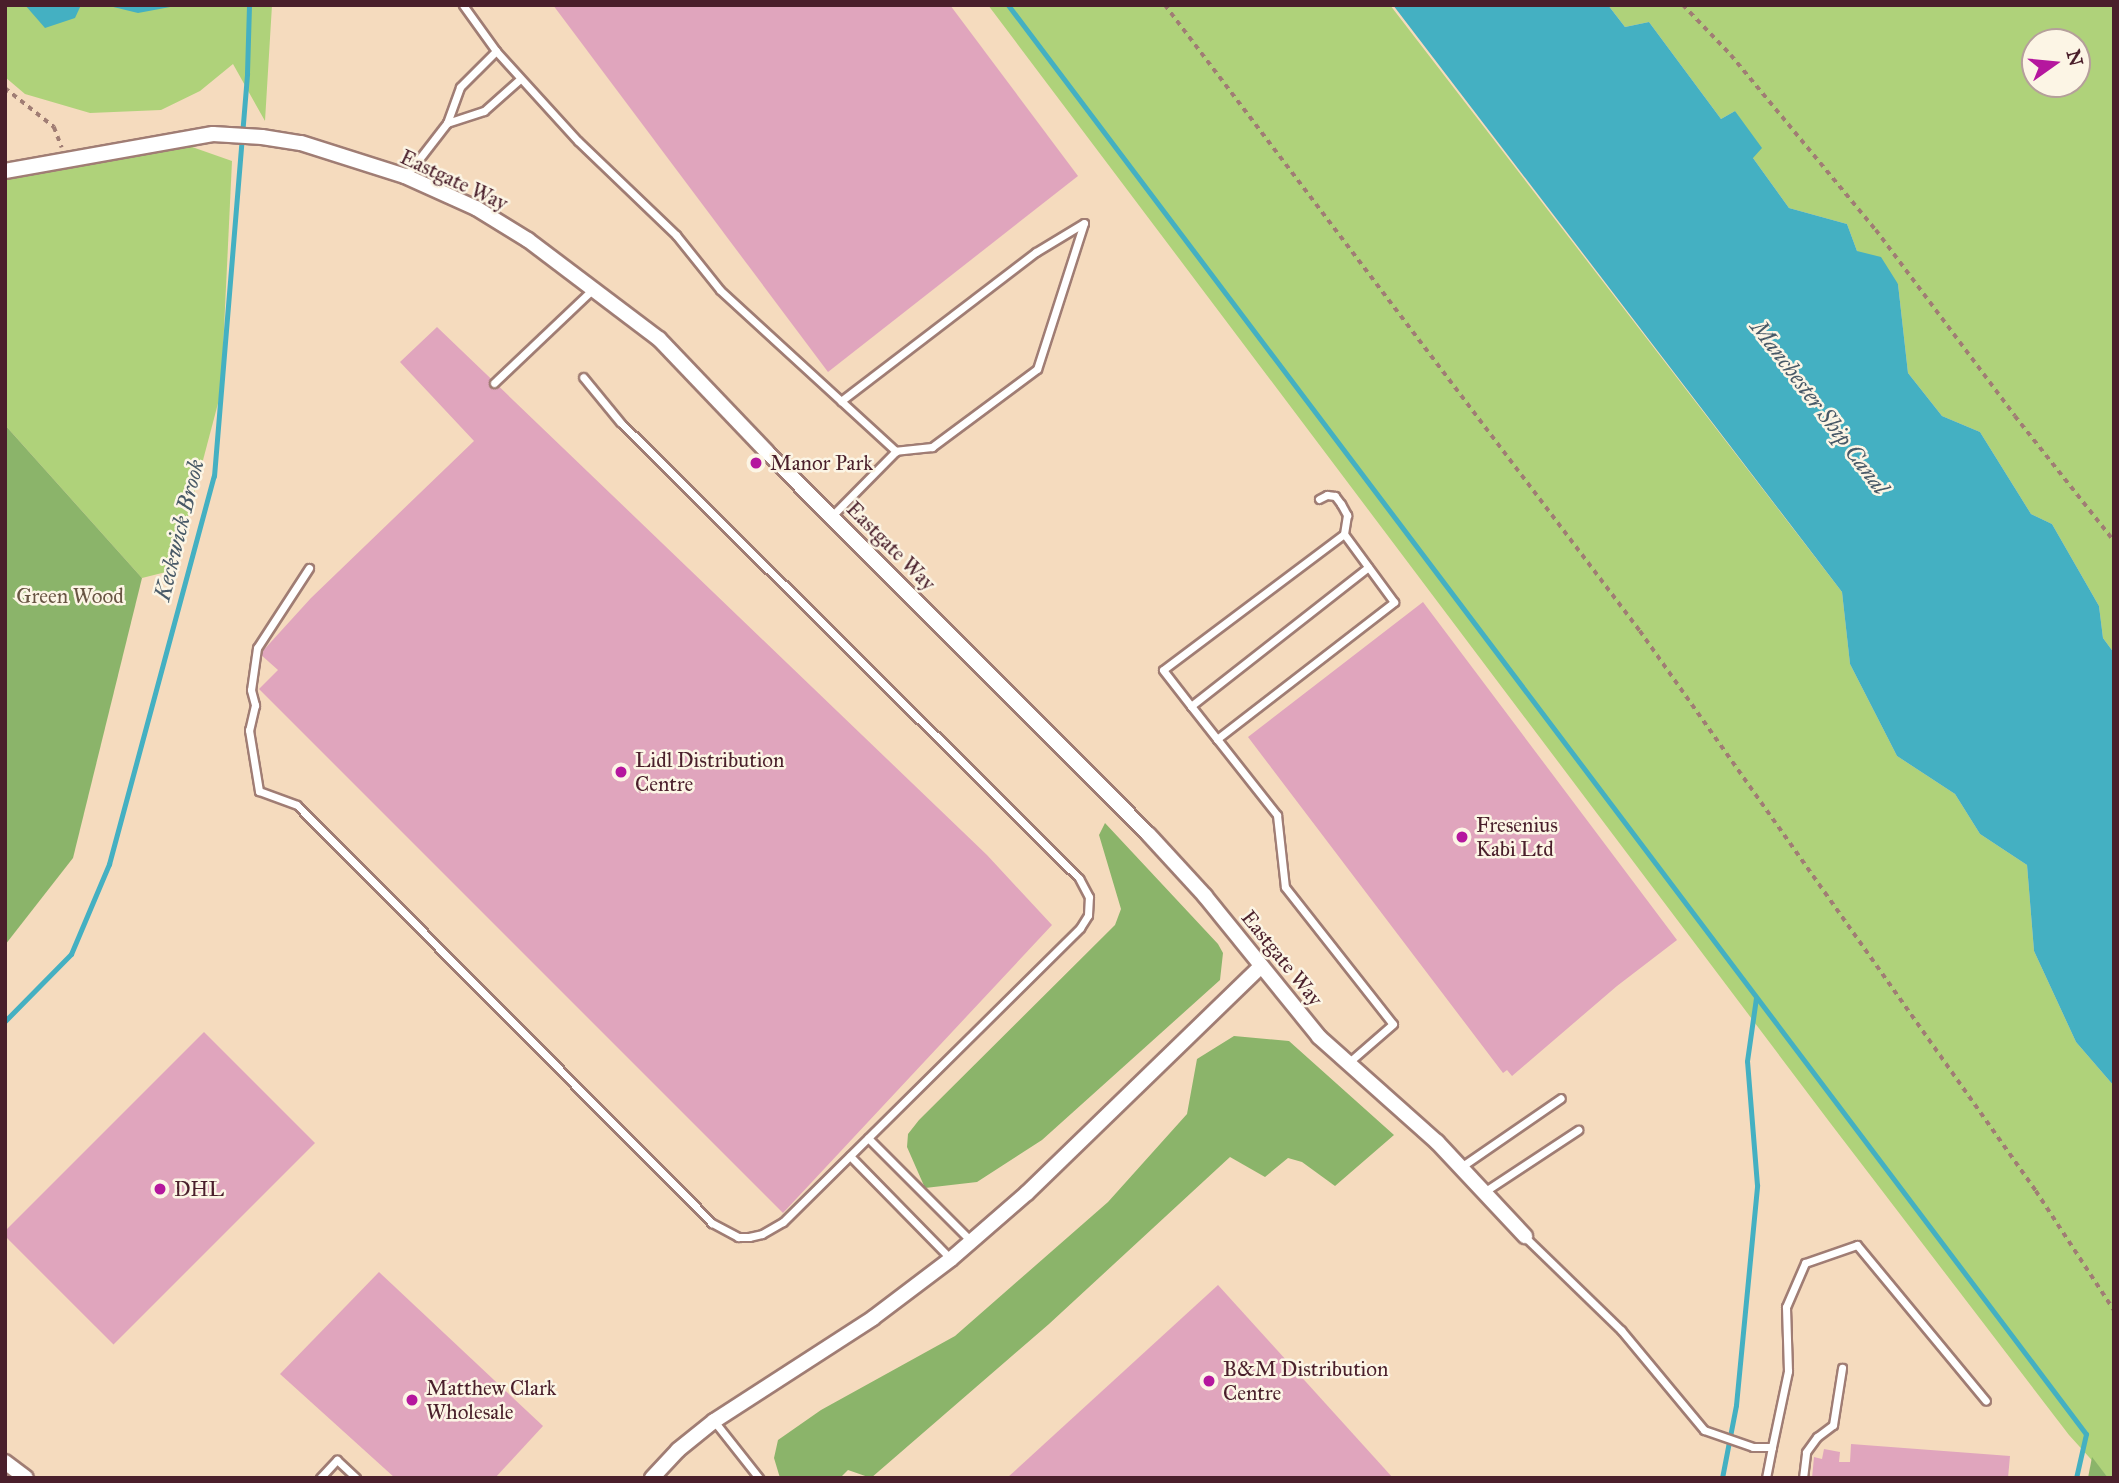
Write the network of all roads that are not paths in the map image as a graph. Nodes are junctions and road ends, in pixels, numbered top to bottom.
1 (463, 5) edge
2 (496, 51) junction
3 (520, 79) junction
4 (447, 122) junction
5 (5, 171) edge
6 (405, 176) junction
7 (593, 288) junction
8 (583, 377) dead end
9 (494, 383) dead end
10 (841, 401) junction
11 (897, 451) junction
12 (1320, 499) dead end
13 (832, 516) junction
14 (1344, 534) junction
15 (1368, 567) junction
16 (309, 568) dead end
17 (1191, 706) junction
18 (1217, 740) junction
19 (1261, 966) junction
20 (1349, 1063) junction
21 (1561, 1098) dead end
22 (1578, 1130) dead end
23 (868, 1138) junction
24 (850, 1156) junction
25 (1461, 1167) junction
26 (1484, 1192) junction
27 (1525, 1236) joint
28 (971, 1241) junction
29 (951, 1259) junction
30 (1842, 1368) dead end
31 (1986, 1401) dead end
32 (714, 1421) junction
33 (1772, 1447) junction
34 (5, 1462) edge
35 (26, 1478) edge
36 (320, 1478) edge
37 (356, 1478) edge
38 (652, 1478) edge
39 (759, 1478) edge
40 (1766, 1478) edge
41 (1803, 1478) edge

1 - 2 lane
2 - 3 lane
2 - 4 lane
3 - 4 lane
3 - 10 lane
4 - 6 lane
5 - 6 street, Eastgate Way
6 - 7 street, Eastgate Way
7 - 9 lane
7 - 13 street, Eastgate Way
8 - 23 lane
10 - 11 lane
10 - 11 lane
11 - 13 lane
12 - 14 lane
13 - 19 street, Eastgate Way
14 - 15 lane
14 - 17 lane
15 - 17 lane
15 - 18 lane
16 - 24 lane
17 - 18 lane
18 - 20 lane
19 - 20 street, Eastgate Way
19 - 28 street
20 - 25 street, Eastgate Way
21 - 25 lane
22 - 26 lane
23 - 24 lane
23 - 28 lane
24 - 29 lane
25 - 26 street, Eastgate Way
26 - 27 street, Eastgate Way
27 - 33 lane
28 - 29 street
29 - 32 street
30 - 41 lane
31 - 33 lane
32 - 38 street
32 - 39 lane
33 - 40 lane
34 - 35 street
36 - 37 lane

